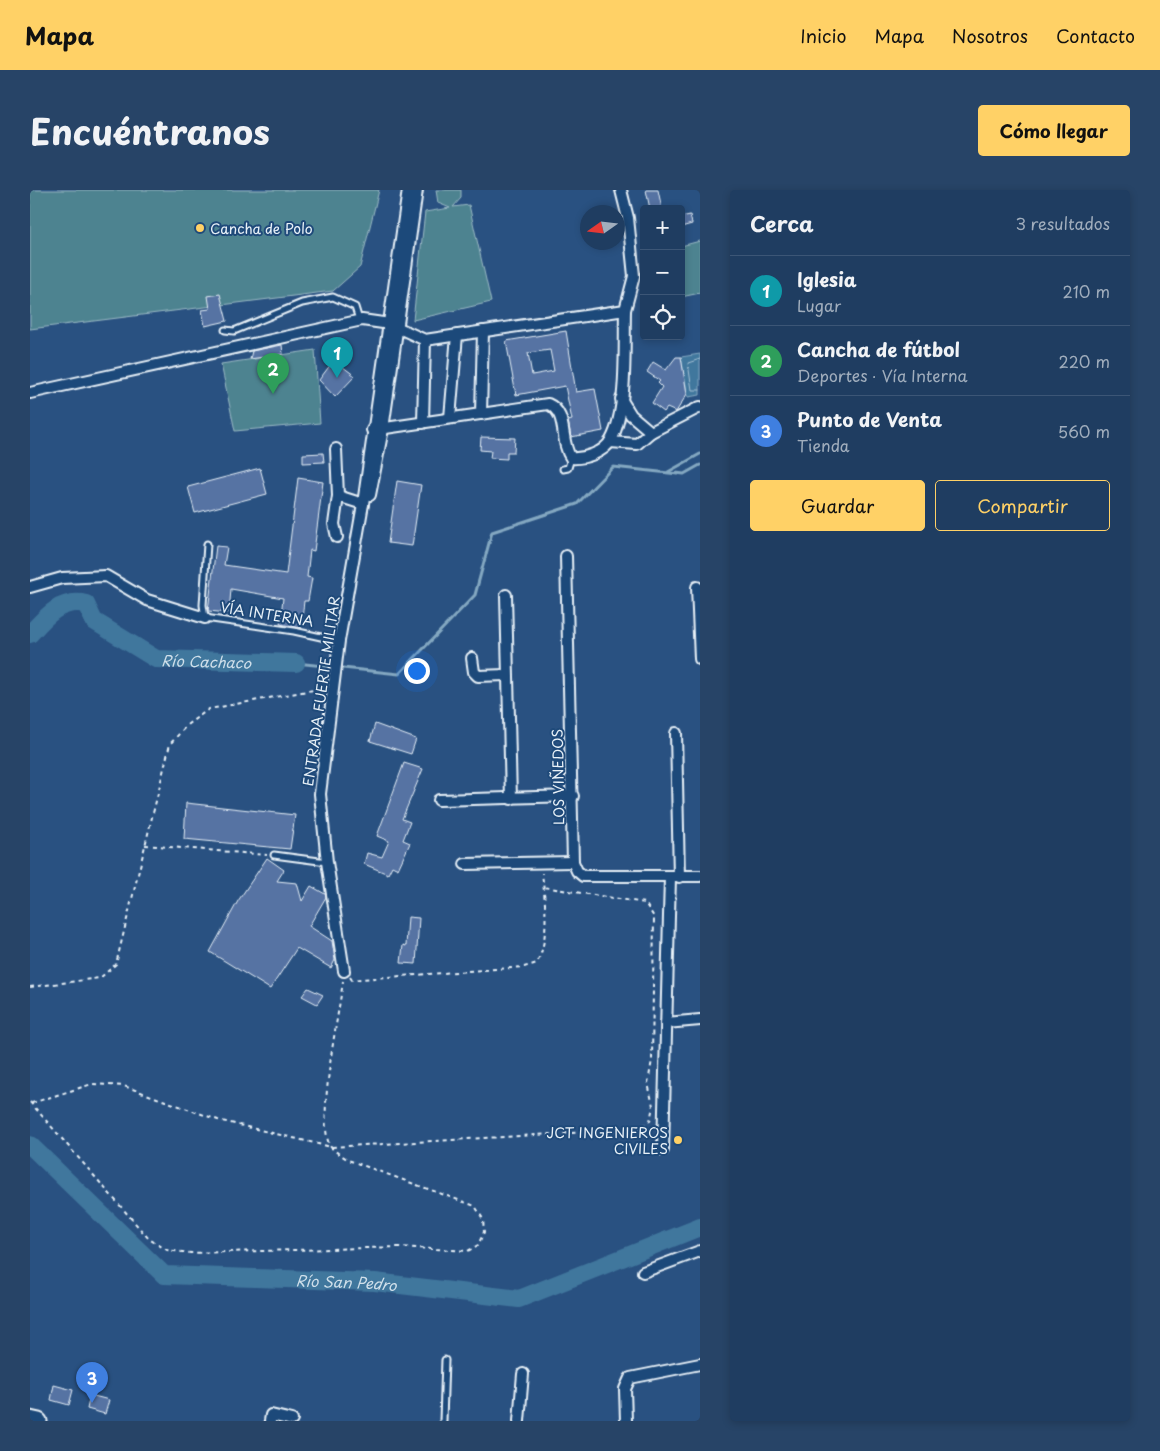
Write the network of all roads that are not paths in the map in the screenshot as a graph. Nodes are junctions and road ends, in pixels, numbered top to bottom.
1 (408, 190) edge
2 (417, 190) edge
3 (621, 190) edge
4 (626, 310) junction
5 (359, 321) junction
6 (393, 326) junction
7 (226, 330) dead end
8 (483, 331) junction
9 (457, 336) junction
10 (425, 340) junction
11 (30, 393) edge
12 (621, 399) junction
13 (700, 407) edge
14 (481, 414) junction
15 (450, 418) junction
16 (423, 423) junction
17 (383, 429) junction
18 (372, 430) junction
19 (651, 432) junction
20 (610, 442) junction
21 (336, 449) dead end
22 (571, 458) junction
23 (563, 469) dead end
24 (338, 496) junction
25 (363, 504) junction
26 (337, 537) dead end
27 (207, 544) dead end
28 (566, 556) dead end
29 (30, 587) edge
30 (698, 587) dead end
31 (506, 595) dead end
32 (205, 618) junction
33 (338, 642) junction
34 (472, 658) dead end
35 (700, 659) edge
36 (506, 675) junction
37 (676, 733) dead end
38 (573, 796) junction
39 (511, 799) junction
40 (439, 800) dead end
41 (274, 855) road end
42 (328, 862) junction
43 (573, 862) junction
44 (465, 864) dead end
45 (700, 876) edge
46 (674, 877) junction
47 (344, 971) road end
48 (700, 1020) edge
49 (666, 1023) junction
50 (663, 1150) dead end
51 (700, 1251) edge
52 (644, 1272) dead end
53 (445, 1360) dead end
54 (700, 1364) edge
55 (523, 1374) dead end
56 (30, 1418) edge
57 (292, 1420) edge
58 (39, 1421) edge
59 (270, 1421) edge
60 (443, 1421) edge
61 (518, 1421) edge
62 (626, 1421) edge

1 - 6 street, ENTRADA FUERTE MILITAR
2 - 6 street, ENTRADA FUERTE MILITAR
3 - 4 street
4 - 8 street
4 - 12 street
5 - 6 street
5 - 7 lane
5 - 11 street
6 - 10 street
6 - 17 street, ENTRADA FUERTE MILITAR
6 - 18 street, ENTRADA FUERTE MILITAR
8 - 9 street
8 - 14 street
9 - 10 street
9 - 15 street
10 - 16 street
12 - 19 street
12 - 20 street
13 - 19 street
14 - 15 street
14 - 22 street
15 - 16 street
16 - 17 street
17 - 18 street
17 - 25 street, ENTRADA FUERTE MILITAR
18 - 25 street, ENTRADA FUERTE MILITAR
19 - 20 street
20 - 22 street
21 - 24 street
22 - 23 lane
24 - 25 street
24 - 26 street
25 - 33 street, ENTRADA FUERTE MILITAR
27 - 32 lane, VÍA INTERNA
28 - 38 street, LOS VIÑEDOS
29 - 32 street
30 - 35 street
31 - 36 street
32 - 33 lane, VÍA INTERNA
33 - 42 street, ENTRADA FUERTE MILITAR
34 - 36 street
36 - 39 street
37 - 46 street
38 - 39 street
38 - 43 street, LOS VIÑEDOS
39 - 40 street
41 - 42 lane
42 - 47 street, ENTRADA FUERTE MILITAR
43 - 44 street
43 - 46 street
45 - 46 street
46 - 49 street
48 - 49 street
49 - 50 street
51 - 52 street
53 - 60 lane
54 - 62 street
55 - 61 street
56 - 58 street
57 - 59 street

